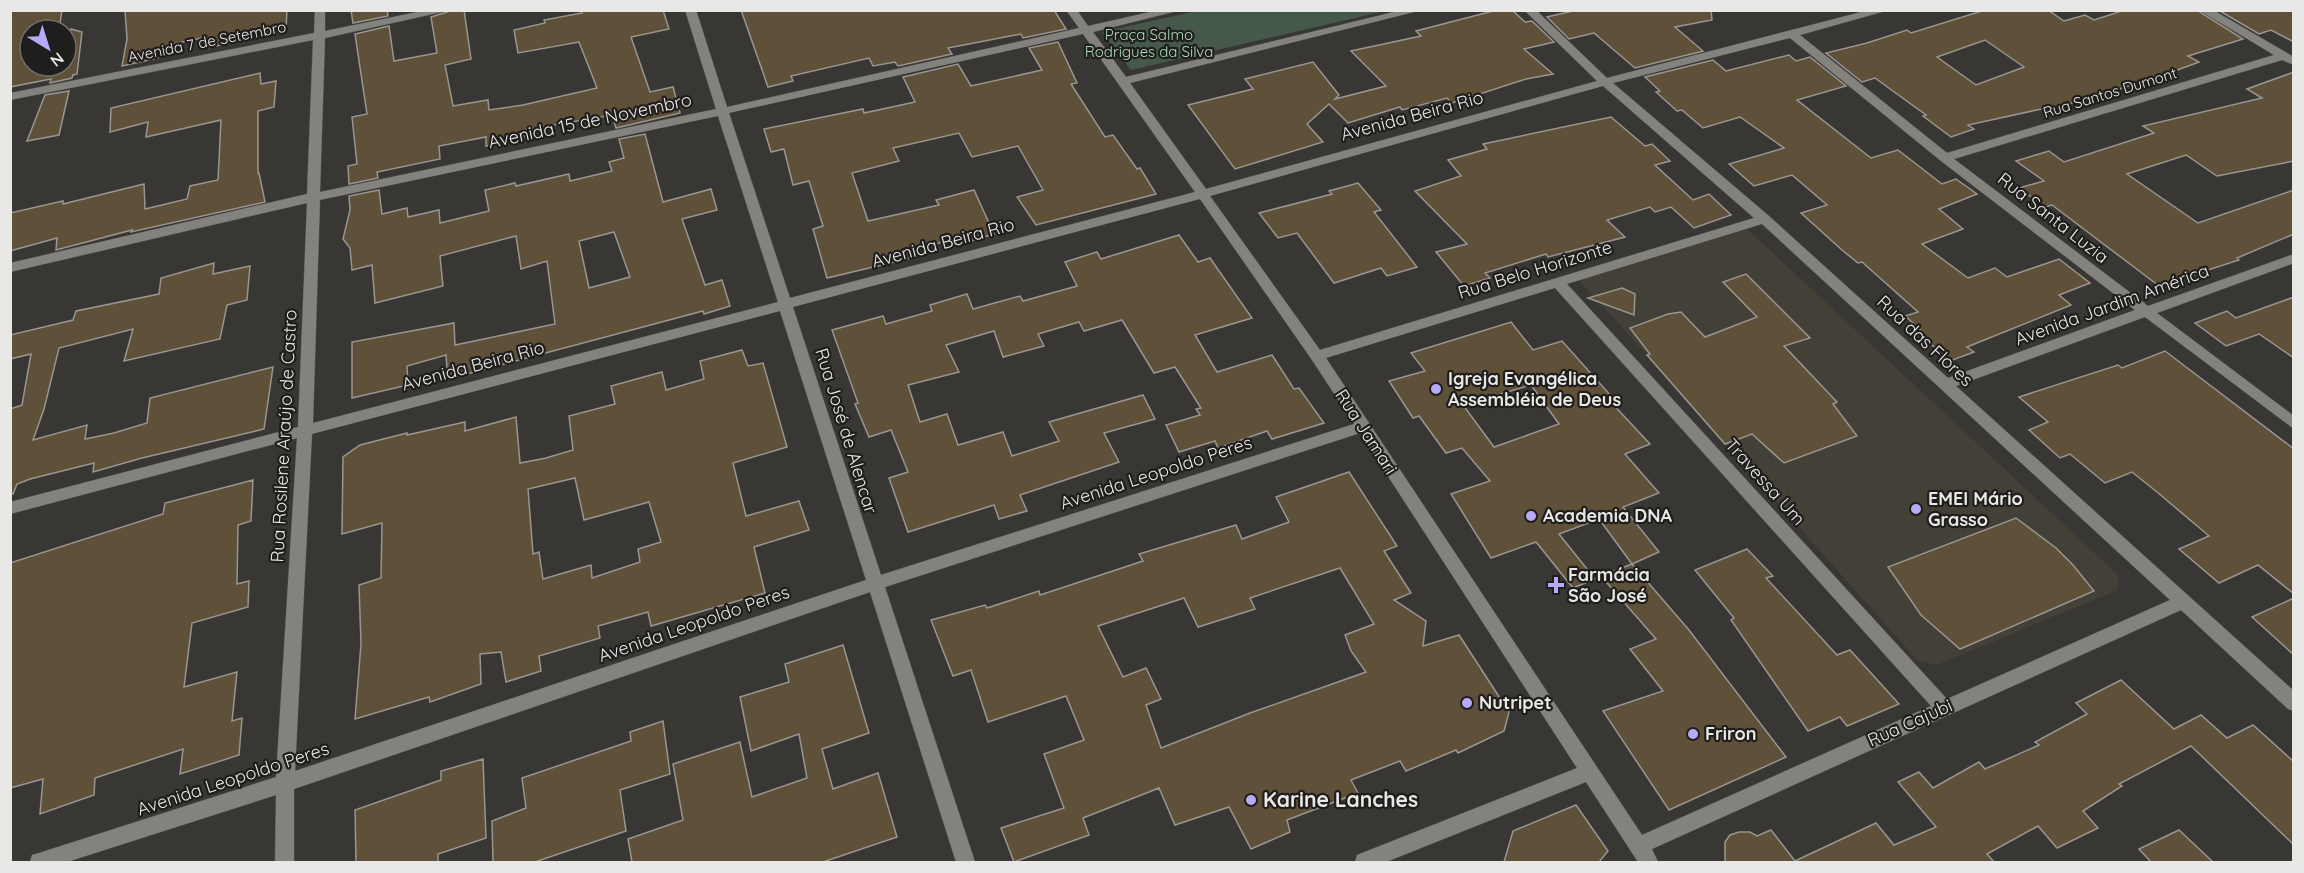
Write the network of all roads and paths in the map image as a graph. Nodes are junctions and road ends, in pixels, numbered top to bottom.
1 (320, 10) edge
2 (446, 10) edge
3 (690, 10) edge
4 (1071, 10) edge
5 (1176, 10) edge
6 (1417, 10) edge
7 (1529, 10) edge
8 (1884, 10) edge
9 (2204, 10) edge
10 (1084, 32) junction
11 (319, 34) junction
12 (1793, 35) junction
13 (2288, 59) edge
14 (1123, 81) junction
15 (1605, 82) junction
16 (10, 97) edge
17 (723, 111) junction
18 (1945, 158) junction
19 (1202, 194) junction
20 (312, 197) junction
21 (1764, 219) junction
22 (2294, 258) edge
23 (10, 268) edge
24 (1557, 282) junction
25 (787, 304) junction
26 (2145, 312) junction
27 (1317, 356) junction
28 (1944, 385) junction
29 (2294, 424) edge
30 (1362, 427) junction
31 (305, 430) junction
32 (10, 508) edge
33 (874, 584) junction
34 (2183, 602) junction
35 (2294, 703) edge
36 (1944, 708) junction
37 (1589, 772) junction
38 (285, 783) junction
39 (1638, 846) junction
40 (39, 862) edge
41 (285, 862) edge
42 (966, 862) edge
43 (1364, 862) edge
44 (1649, 862) edge

1 - 11 street, Rua Rosilene Araújo de Castro
2 - 11 street, Avenida 7 de Setembro
3 - 17 street, Rua José de Alencar
4 - 10 street, Rua Jamari
5 - 10 street, Avenida 15 de Novembro
6 - 14 street
7 - 15 street, Rua das Flores
8 - 12 street, Avenida Beira Rio
9 - 13 street
10 - 14 street, Rua Jamari
10 - 17 street, Avenida 15 de Novembro
11 - 16 street, Avenida 7 de Setembro
11 - 20 street, Rua Rosilene Araújo de Castro
12 - 15 street, Avenida Beira Rio
12 - 18 street, Rua Santa Luzia
13 - 18 street, Rua Santos Dumont
14 - 19 street, Rua Jamari
15 - 19 street, Avenida Beira Rio
15 - 21 street, Rua das Flores
17 - 20 street, Avenida 15 de Novembro
17 - 25 street, Rua José de Alencar
18 - 26 street, Rua Santa Luzia
19 - 25 street, Avenida Beira Rio
19 - 27 street, Rua Jamari
20 - 23 street, Avenida 15 de Novembro
20 - 31 street, Rua Rosilene Araújo de Castro
21 - 24 street, Rua Belo Horizonte
21 - 28 street, Rua das Flores
22 - 26 street, Avenida Jardim América
24 - 27 street, Rua Belo Horizonte
24 - 36 street, Travessa Um
25 - 31 street, Avenida Beira Rio
25 - 33 street, Rua José de Alencar
26 - 28 street, Avenida Jardim América
26 - 29 street, Rua Santa Luzia
27 - 30 street, Rua Jamari
28 - 34 street, Rua das Flores
30 - 33 street, Avenida Leopoldo Peres
30 - 37 street, Rua Jamari
31 - 32 street, Avenida Beira Rio
31 - 38 street, Rua Rosilene Araújo de Castro
33 - 38 street, Avenida Leopoldo Peres
33 - 42 street, Rua José de Alencar
34 - 35 street, Rua das Flores
34 - 36 street, Rua Cajubi
36 - 39 street, Rua Cajubi
37 - 39 street, Rua Jamari
37 - 43 street
38 - 40 street, Avenida Leopoldo Peres
38 - 41 street, Rua Rosilene Araújo de Castro
39 - 44 street, Rua Jamari

